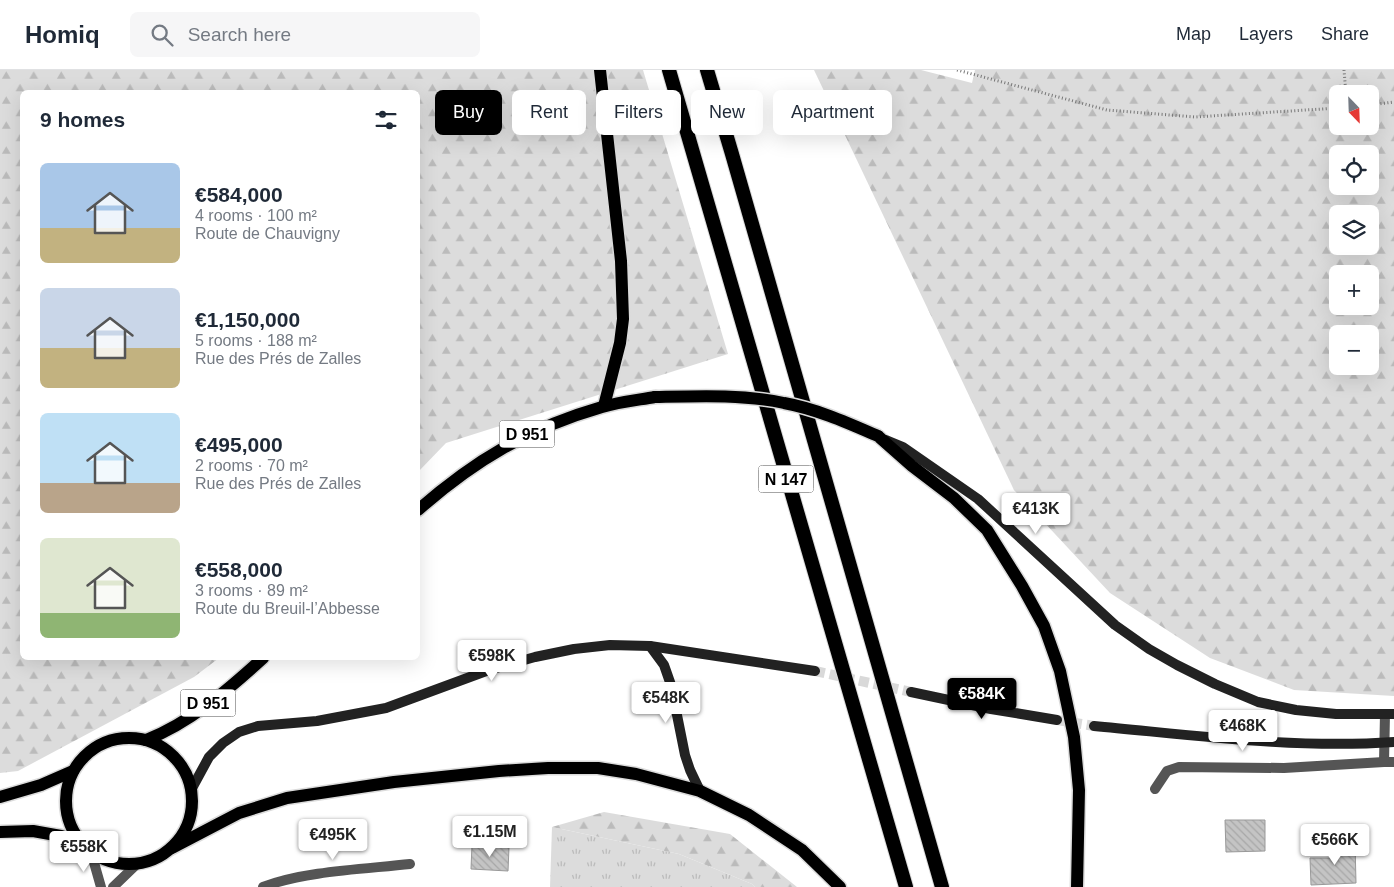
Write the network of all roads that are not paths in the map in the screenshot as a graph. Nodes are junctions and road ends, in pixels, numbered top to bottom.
1 (600, 70) edge
2 (669, 70) edge
3 (707, 70) edge
4 (604, 406) junction
5 (878, 436) junction
6 (420, 508) edge
7 (650, 646) junction
8 (261, 660) edge
9 (815, 671) tunnel mouth
10 (911, 692) tunnel mouth
11 (1389, 714) edge
12 (1057, 720) tunnel mouth
13 (1094, 726) tunnel mouth
14 (146, 740) junction
15 (1389, 742) edge
16 (1389, 762) edge
17 (73, 771) junction
18 (1155, 789) dead end
19 (191, 790) junction
20 (700, 791) junction
21 (0, 797) edge
22 (0, 832) edge
23 (81, 843) junction
24 (172, 848) junction
25 (91, 852) junction
26 (137, 864) junction
27 (410, 864) dead end
28 (101, 887) edge
29 (112, 887) edge
30 (263, 887) edge
31 (840, 887) edge
32 (906, 887) edge
33 (942, 887) edge
34 (1078, 887) edge

1 - 4 main road
2 - 32 highway, N 147
3 - 33 highway, N 147
4 - 5 main road, D 951, bridge
4 - 6 main road, D 951
5 - 11 main road, D 951
5 - 34 main road
7 - 9 main road, D 951
7 - 19 main road, D 951
7 - 20 main road
8 - 14 main road, D 951
10 - 12 main road
11 - 15 street
13 - 15 main road
14 - 17 main road
14 - 19 main road
15 - 16 street
16 - 18 street
17 - 21 main road
17 - 23 main road
19 - 24 main road
20 - 24 main road
20 - 31 main road
22 - 23 main road
23 - 25 main road
24 - 26 main road
25 - 26 main road
25 - 28 street
26 - 29 street
27 - 30 street

